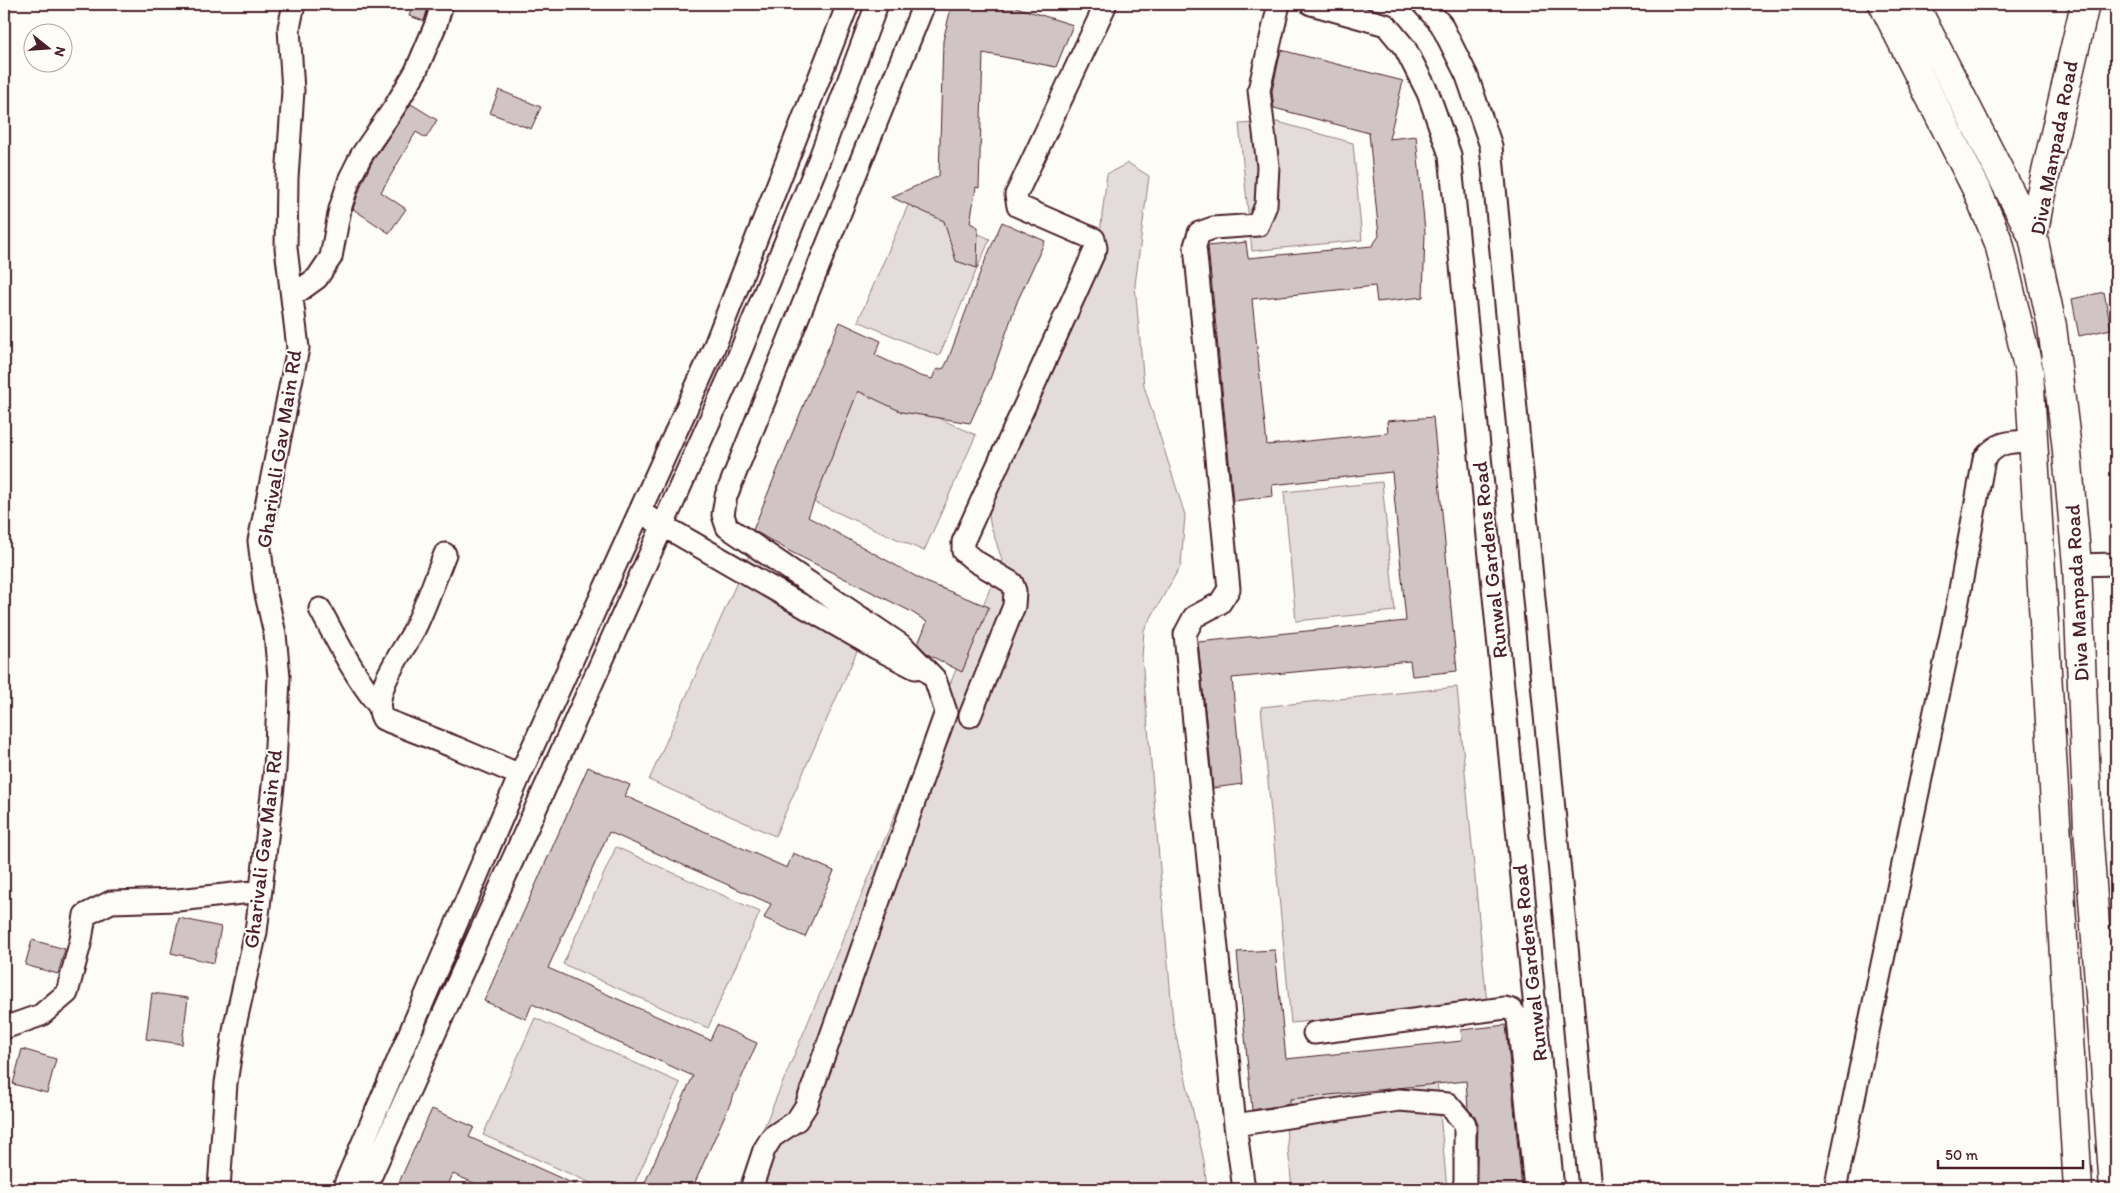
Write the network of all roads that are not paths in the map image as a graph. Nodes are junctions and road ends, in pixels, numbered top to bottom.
1 (294, 4) edge
2 (442, 4) edge
3 (848, 4) edge
4 (877, 4) edge
5 (924, 4) edge
6 (1104, 4) edge
7 (1279, 4) edge
8 (1311, 4) edge
9 (1423, 4) edge
10 (1883, 4) edge
11 (1914, 4) edge
12 (2085, 4) edge
13 (2033, 237) junction
14 (2000, 250) junction
15 (292, 296) junction
16 (2033, 440) junction
17 (639, 512) junction
18 (663, 524) junction
19 (445, 554) dead end
20 (2116, 564) edge
21 (2077, 565) junction
22 (320, 609) dead end
23 (935, 679) junction
24 (379, 706) junction
25 (970, 716) dead end
26 (520, 775) junction
27 (260, 892) junction
28 (4, 1028) edge
29 (1314, 1034) dead end
30 (1235, 1125) junction
31 (218, 1189) edge
32 (343, 1189) edge
33 (366, 1189) edge
34 (751, 1189) edge
35 (1244, 1189) edge
36 (1462, 1189) edge
37 (1535, 1189) edge
38 (1553, 1189) edge
39 (1590, 1189) edge
40 (1835, 1189) edge
41 (2078, 1189) edge
42 (2114, 1189) edge

1 - 15 street, Gharivali Gav Main Rd
2 - 15 street
3 - 17 street
4 - 18 street
5 - 23 street
6 - 25 street
7 - 30 street
8 - 38 street, Runwal Gardens Road
9 - 39 street, Runwal Gardens Road
10 - 14 street
11 - 13 street
12 - 13 street, Diva Manpada Road
13 - 14 street
13 - 21 street, Diva Manpada Road
14 - 16 street
15 - 27 street, Gharivali Gav Main Rd
16 - 40 street
16 - 41 street
17 - 18 street
17 - 26 street
18 - 23 street
18 - 33 street
19 - 24 street
20 - 21 street
21 - 42 street, Diva Manpada Road
22 - 24 street
23 - 34 street
24 - 26 street
26 - 32 street
27 - 28 street
27 - 31 street, Gharivali Gav Main Rd
29 - 37 street
30 - 35 street
30 - 36 street

